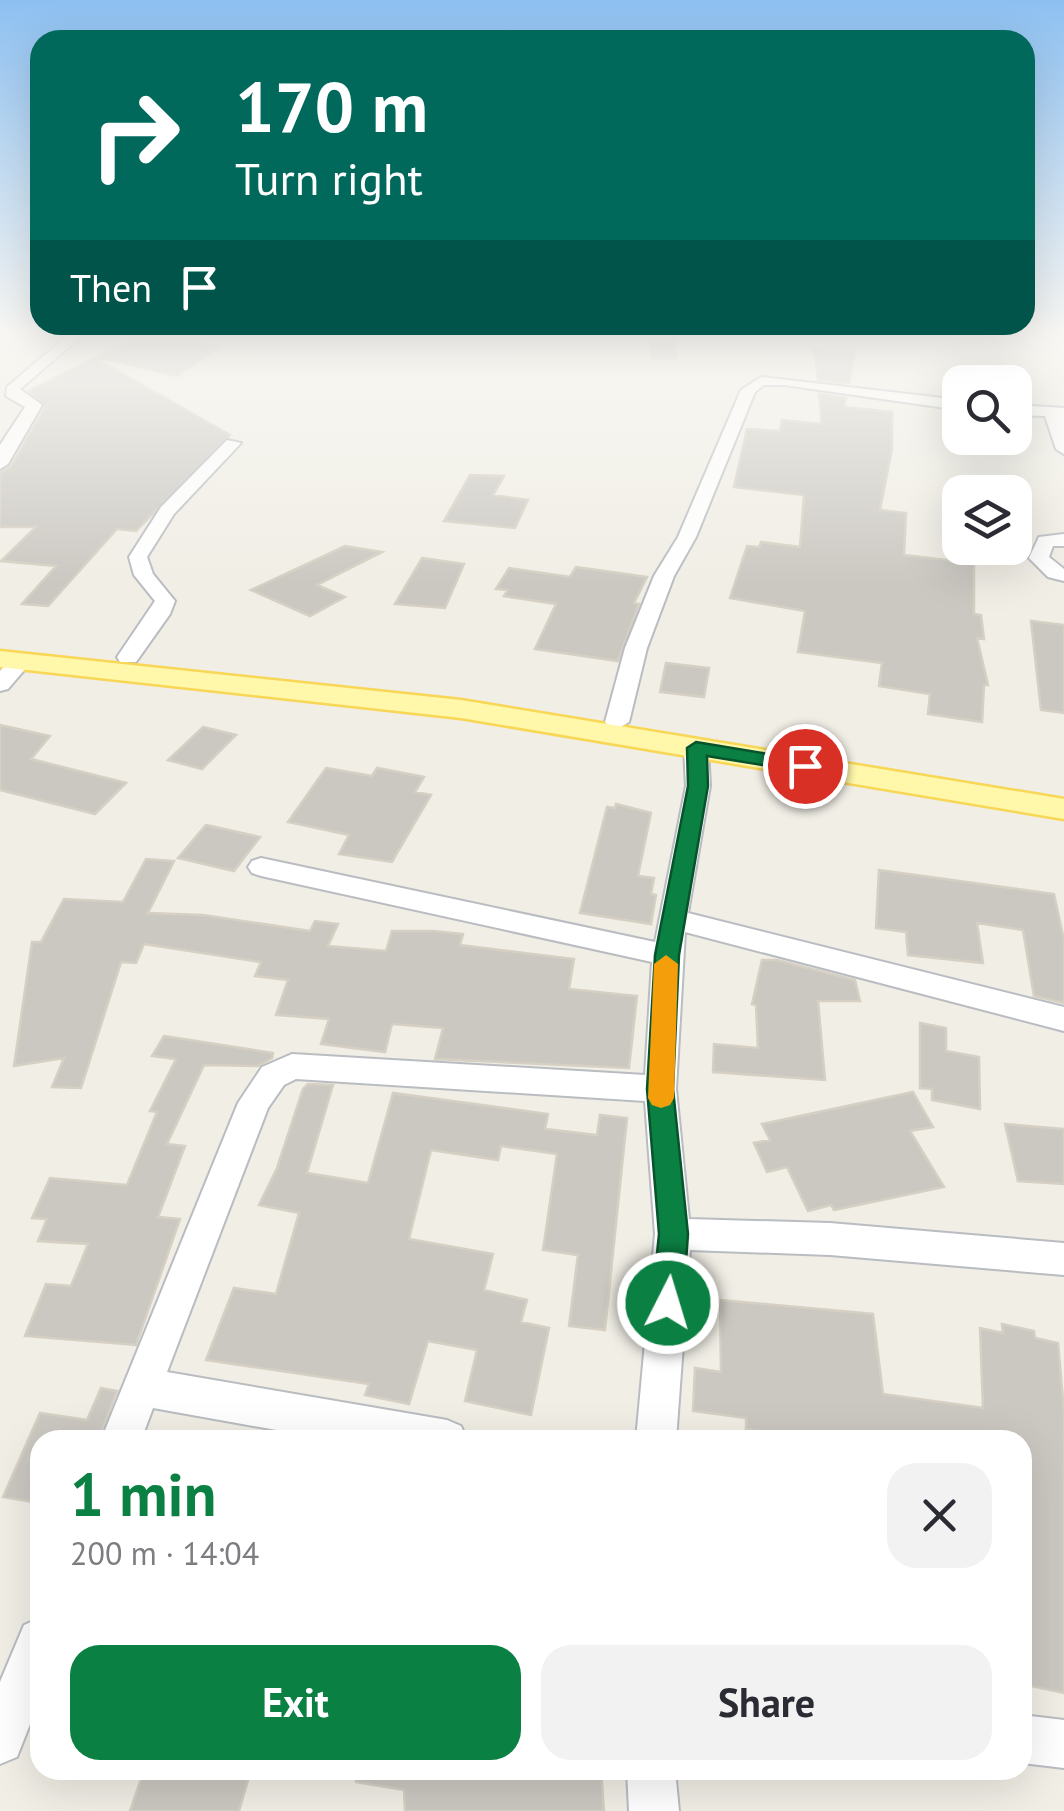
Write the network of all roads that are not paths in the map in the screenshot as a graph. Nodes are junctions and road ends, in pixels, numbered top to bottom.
1 (29, 415) edge
2 (738, 415) edge
3 (1058, 415) edge
4 (234, 443) dead end
5 (1064, 448) edge
6 (0, 464) edge
7 (1064, 540) edge
8 (1064, 576) edge
9 (7, 656) edge
10 (128, 658) junction
11 (0, 684) edge
12 (617, 722) junction
13 (696, 748) junction
14 (1064, 794) edge
15 (1064, 809) edge
16 (261, 867) dead end
17 (676, 920) junction
18 (667, 955) junction
19 (1064, 1019) edge
20 (660, 1089) junction
21 (673, 1234) junction
22 (1064, 1259) edge
23 (142, 1388) junction
24 (125, 1430) edge
25 (388, 1430) edge
26 (657, 1430) edge
27 (30, 1666) edge
28 (0, 1740) edge
29 (1032, 1740) edge
30 (1064, 1744) edge
31 (652, 1780) edge
32 (654, 1811) edge

1 - 6 street
2 - 12 street
3 - 5 street
4 - 10 street
7 - 8 street
9 - 10 main road
9 - 11 street
9 - 13 main road
10 - 12 main road
12 - 14 main road
13 - 15 main road
13 - 17 street
16 - 18 street
17 - 18 street
17 - 19 street
18 - 20 street
20 - 21 street
20 - 23 street
21 - 22 street
21 - 26 street
23 - 24 street
23 - 25 street
27 - 28 street
29 - 30 street
31 - 32 street

